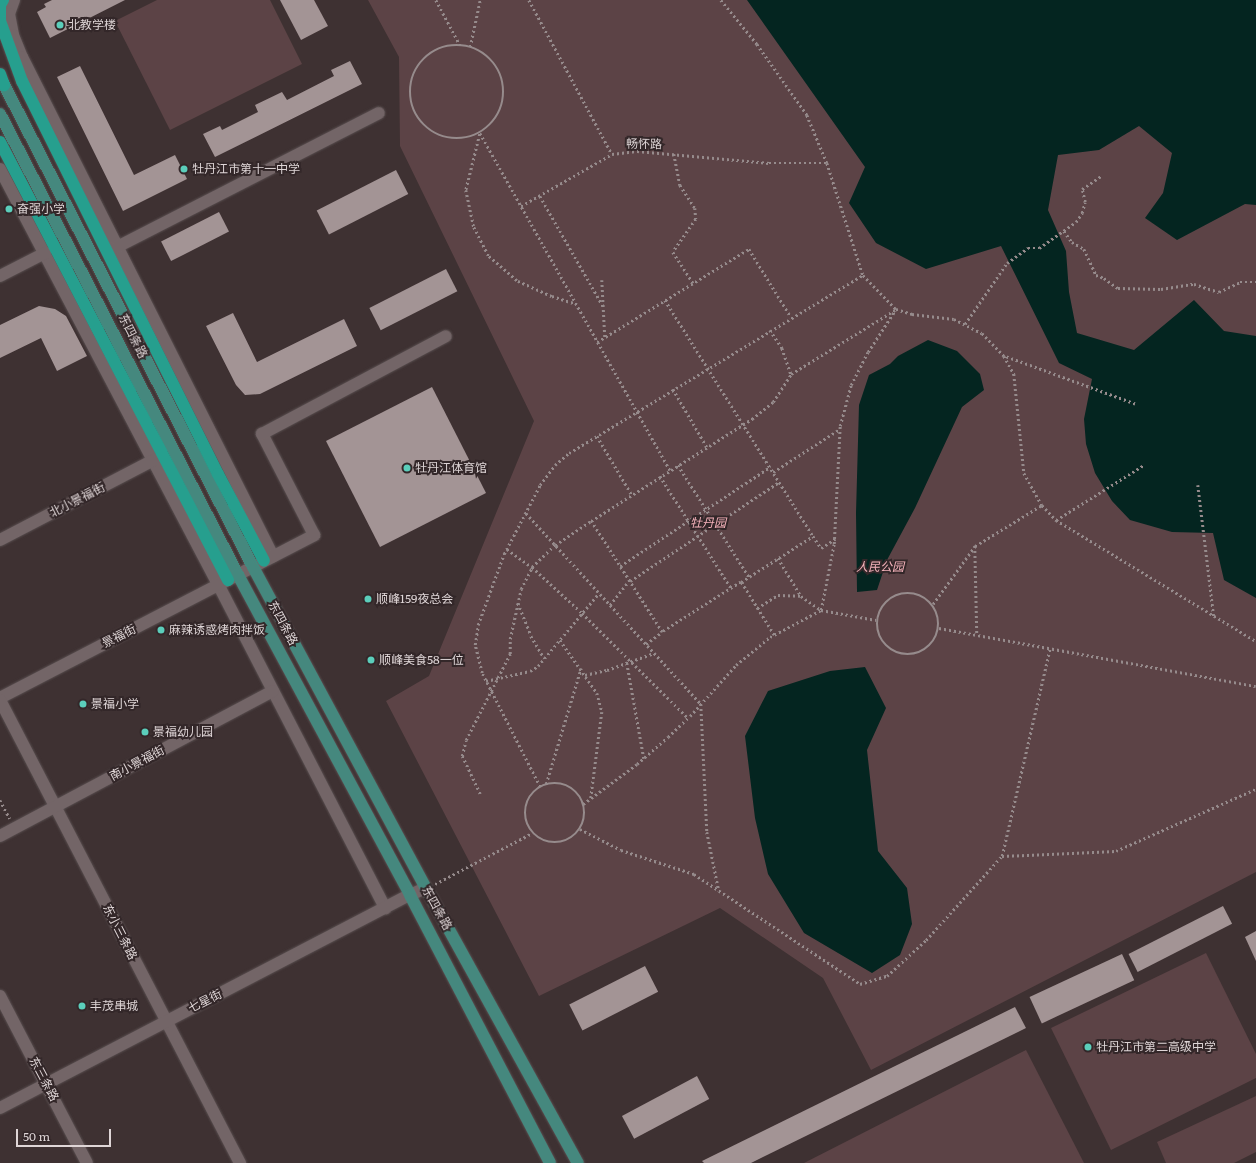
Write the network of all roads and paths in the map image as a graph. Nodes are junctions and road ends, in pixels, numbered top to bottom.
1 (3, 0) edge
2 (14, 0) edge
3 (436, 0) edge
4 (480, 0) edge
5 (529, 0) edge
6 (721, 0) edge
7 (460, 44) junction
8 (470, 47) junction
9 (1, 79) edge
10 (379, 113) dead end
11 (0, 114) edge
12 (480, 133) junction
13 (0, 142) edge
14 (612, 154) junction
15 (674, 154) junction
16 (827, 163) junction
17 (0, 169) edge
18 (1101, 176) dead end
19 (540, 196) junction
20 (521, 206) junction
21 (1064, 231) junction
22 (117, 247) junction
23 (45, 253) junction
24 (863, 274) junction
25 (0, 276) edge
26 (602, 280) dead end
27 (1256, 282) edge
28 (693, 284) junction
29 (665, 300) junction
30 (576, 304) junction
31 (604, 306) junction
32 (896, 309) junction
33 (791, 317) junction
34 (965, 324) junction
35 (770, 330) junction
36 (446, 336) dead end
37 (605, 337) junction
38 (597, 342) junction
39 (1004, 356) junction
40 (708, 367) junction
41 (791, 374) junction
42 (673, 389) junction
43 (1135, 404) dead end
44 (636, 411) junction
45 (743, 424) junction
46 (840, 429) junction
47 (597, 436) junction
48 (707, 447) junction
49 (154, 460) junction
50 (678, 465) junction
51 (1144, 465) dead end
52 (770, 467) junction
53 (670, 470) junction
54 (773, 472) junction
55 (660, 476) junction
56 (779, 482) junction
57 (1198, 485) dead end
58 (188, 491) junction
59 (632, 494) junction
60 (1042, 505) junction
61 (706, 509) junction
62 (526, 513) junction
63 (1056, 520) junction
64 (591, 521) junction
65 (688, 521) junction
66 (715, 524) junction
67 (698, 536) junction
68 (813, 536) junction
69 (835, 539) junction
70 (0, 540) edge
71 (555, 545) junction
72 (975, 546) junction
73 (507, 549) junction
74 (778, 558) junction
75 (263, 561) junction
76 (620, 566) junction
77 (532, 567) junction
78 (749, 577) junction
79 (228, 580) junction
80 (629, 581) junction
81 (741, 582) junction
82 (731, 588) junction
83 (599, 593) junction
84 (801, 596) junction
85 (518, 603) junction
86 (932, 604) junction
87 (610, 605) junction
88 (757, 608) junction
89 (821, 610) junction
90 (582, 613) junction
91 (1214, 617) junction
92 (876, 620) junction
93 (939, 628) junction
94 (662, 632) junction
95 (774, 635) junction
96 (977, 635) junction
97 (560, 640) junction
98 (1256, 641) edge
99 (646, 644) junction
100 (1050, 648) junction
101 (654, 653) junction
102 (544, 658) junction
103 (627, 663) junction
104 (581, 668) junction
105 (585, 675) junction
106 (498, 678) junction
107 (486, 681) junction
108 (1256, 686) edge
109 (273, 691) junction
110 (492, 692) junction
111 (0, 699) edge
112 (701, 704) junction
113 (688, 718) junction
114 (644, 758) junction
115 (546, 784) junction
116 (540, 787) junction
117 (1256, 789) edge
118 (480, 794) dead end
119 (591, 798) junction
120 (0, 800) edge
121 (583, 804) junction
122 (55, 807) junction
123 (15, 828) junction
124 (580, 829) junction
125 (532, 833) junction
126 (0, 836) edge
127 (1002, 856) junction
128 (426, 888) junction
129 (719, 892) junction
130 (410, 895) junction
131 (385, 908) junction
132 (0, 996) edge
133 (167, 1021) junction
134 (46, 1084) junction
135 (0, 1108) edge
136 (87, 1163) edge
137 (240, 1163) edge
138 (550, 1163) edge
139 (578, 1163) edge

1 - 75 highway
2 - 22 street
3 - 7 path
4 - 8 path
5 - 14 path, 畅怀路
6 - 16 path
7 - 8 path
7 - 12 path
8 - 12 path
9 - 75 main road, 东四条路
10 - 22 street
11 - 58 main road
12 - 20 path
12 - 30 path
13 - 58 highway
14 - 15 path, 畅怀路
14 - 19 path
15 - 16 path, 畅怀路
15 - 28 path
16 - 24 path
17 - 23 street
18 - 21 path
19 - 20 path
19 - 31 path
20 - 30 path
21 - 27 path
21 - 34 path
22 - 75 street
23 - 25 street
23 - 49 street
24 - 32 path
24 - 33 path
26 - 31 path
28 - 29 path
28 - 33 path
29 - 37 path
29 - 40 path
30 - 38 path
31 - 37 path
32 - 34 path
32 - 41 path
32 - 46 path
33 - 35 path
34 - 39 path
35 - 40 path
35 - 41 path
36 - 75 street, 景福街
37 - 38 path
38 - 44 path
39 - 43 path
39 - 60 path
40 - 42 path
40 - 45 path
41 - 45 path
42 - 44 path
42 - 48 path
44 - 47 path
44 - 53 path
45 - 48 path
45 - 52 path
46 - 54 path
46 - 69 path
47 - 59 path
47 - 62 path
48 - 50 path
49 - 70 street, 北小景福街
49 - 79 street
50 - 53 path
50 - 61 path
51 - 63 path
52 - 54 path
52 - 61 path
53 - 55 path
54 - 56 path
55 - 59 path
55 - 65 path
56 - 66 path
56 - 68 path
57 - 91 path
58 - 79 highway
59 - 64 path
60 - 63 path
60 - 72 path
61 - 65 path
61 - 66 path
62 - 71 path
62 - 73 path
63 - 91 path
64 - 71 path
64 - 76 path
65 - 67 path
65 - 76 path
66 - 67 path
66 - 78 path
67 - 80 path
67 - 82 path
68 - 69 path
68 - 74 path
69 - 89 path
71 - 77 path
71 - 83 path
72 - 86 path
72 - 96 path
73 - 77 path
73 - 107 path
74 - 78 path
74 - 84 path
75 - 79 street, 景福街
75 - 128 main road, 东四条路
76 - 80 path
77 - 85 path
77 - 90 path
78 - 81 path
79 - 109 street
79 - 111 street, 景福街
79 - 130 main road
80 - 87 path
80 - 94 path
81 - 82 path
81 - 88 path
82 - 94 path
83 - 87 path
83 - 90 path
84 - 88 path
84 - 89 path
85 - 102 path
85 - 106 path
86 - 92 path
86 - 93 path
87 - 99 path
88 - 95 path
89 - 92 path
89 - 95 path
90 - 97 path
90 - 113 path
91 - 98 path
92 - 93 path
93 - 96 path
94 - 99 path
95 - 112 path
96 - 100 path
97 - 102 path
97 - 104 path
99 - 101 path
100 - 108 path
100 - 127 path
101 - 103 path
101 - 112 path
102 - 106 path
103 - 105 path
103 - 114 path
104 - 105 path
104 - 115 path
105 - 119 path
106 - 107 path
106 - 110 path
107 - 110 path
109 - 122 street, 南小景福街
109 - 131 street
110 - 116 path
110 - 118 path
111 - 122 street, 东小三条路
112 - 113 path
112 - 129 path
113 - 114 path
114 - 119 path
115 - 116 path
115 - 121 path
116 - 125 path
117 - 127 path
119 - 121 path
120 - 123 path
121 - 124 path
122 - 123 street, 南小景福街
122 - 133 street, 东小三条路
123 - 126 street, 南小景福街
124 - 125 path
124 - 129 path
125 - 128 path
127 - 129 path
128 - 130 street, 七星街
128 - 139 main road, 东四条路
130 - 131 street, 七星街
130 - 138 main road
131 - 133 street, 七星街
132 - 134 street, 东三条路
133 - 134 street, 七星街
133 - 137 street, 东小三条路
134 - 135 street, 七星街
134 - 136 street, 东三条路

